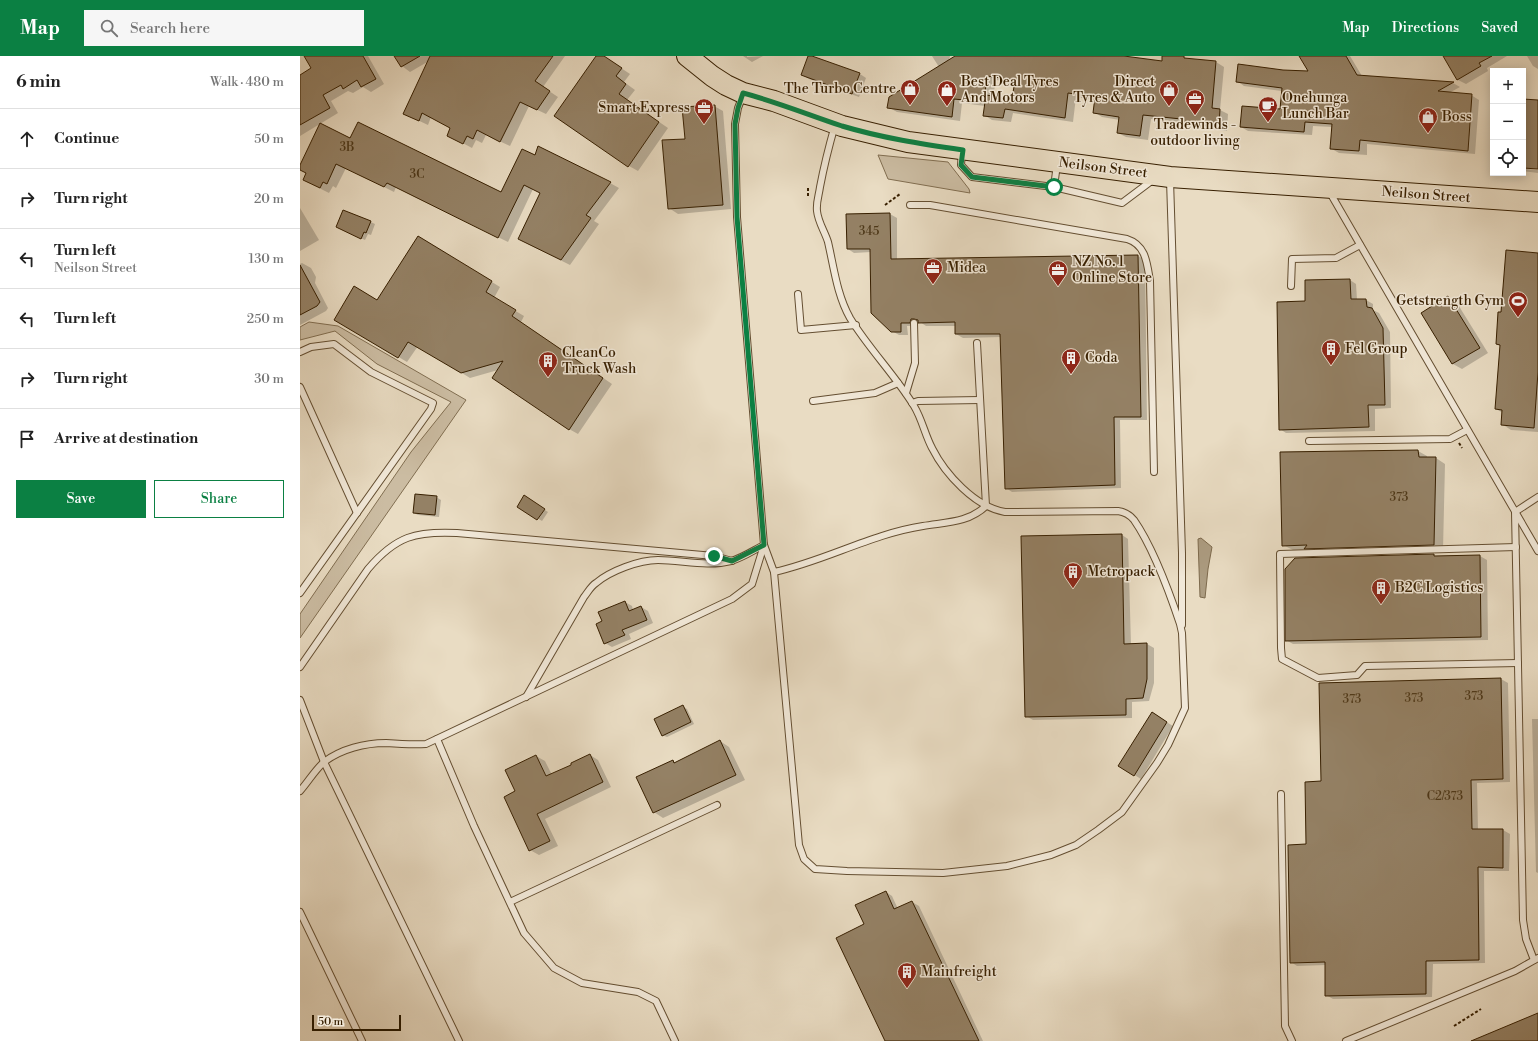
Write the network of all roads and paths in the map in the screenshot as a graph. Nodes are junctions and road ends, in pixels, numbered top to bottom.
1 (687, 56) edge
2 (743, 93) junction
3 (836, 123) junction
4 (963, 150) junction
5 (1057, 162) junction
6 (1165, 176) junction
7 (1054, 187) junction
8 (808, 188) dead end
9 (1328, 188) junction
10 (900, 194) dead end
11 (808, 198) dead end
12 (1538, 202) edge
13 (885, 205) dead end
14 (910, 205) dead end
15 (1360, 245) junction
16 (1291, 286) dead end
17 (798, 294) dead end
18 (914, 323) dead end
19 (856, 325) junction
20 (976, 343) dead end
21 (300, 352) edge
22 (898, 383) junction
23 (300, 387) edge
24 (906, 393) junction
25 (980, 400) junction
26 (813, 401) dead end
27 (912, 403) junction
28 (1467, 430) junction
29 (1309, 441) dead end
30 (1154, 472) dead end
31 (1538, 497) edge
32 (986, 506) junction
33 (1515, 512) junction
34 (357, 513) junction
35 (764, 545) junction
36 (1516, 547) junction
37 (1538, 551) edge
38 (732, 561) junction
39 (774, 572) junction
40 (301, 590) edge
41 (1182, 637) junction
42 (1518, 663) junction
43 (300, 667) edge
44 (526, 697) junction
45 (300, 700) edge
46 (437, 739) junction
47 (324, 762) junction
48 (300, 790) edge
49 (1281, 794) dead end
50 (717, 805) dead end
51 (510, 902) junction
52 (300, 912) edge
53 (1536, 959) edge
54 (1481, 1009) dead end
55 (1454, 1026) dead end
56 (362, 1041) edge
57 (459, 1041) edge
58 (675, 1041) edge
59 (1292, 1041) edge
60 (1346, 1041) edge

1 - 2 main road, Neilson Street
2 - 3 main road, Neilson Street
2 - 35 lane
3 - 4 main road, Neilson Street
3 - 19 lane
4 - 5 main road, Neilson Street
4 - 7 lane
5 - 6 main road, Neilson Street
5 - 7 lane
6 - 7 lane
6 - 9 main road, Neilson Street
6 - 41 lane
8 - 11 path
9 - 12 main road, Neilson Street
9 - 15 lane
10 - 13 path
14 - 30 lane
15 - 16 lane
15 - 28 lane
17 - 19 lane
18 - 24 lane
19 - 22 lane
20 - 25 lane
21 - 34 lane
22 - 24 lane
22 - 26 lane
23 - 34 lane
24 - 27 lane
25 - 27 lane
25 - 32 lane
27 - 32 lane
28 - 29 lane
28 - 33 lane
31 - 33 lane
32 - 39 lane
32 - 41 lane
33 - 36 lane
33 - 37 lane
34 - 40 lane
35 - 38 lane
35 - 39 lane
35 - 44 lane
36 - 42 lane
36 - 42 lane
38 - 43 lane
38 - 44 lane
39 - 41 lane
42 - 53 lane
44 - 46 lane
45 - 47 lane
46 - 47 lane
46 - 51 lane
47 - 48 lane
47 - 57 lane
49 - 59 lane
50 - 51 lane
51 - 58 lane
52 - 56 lane
53 - 60 lane
54 - 55 path

